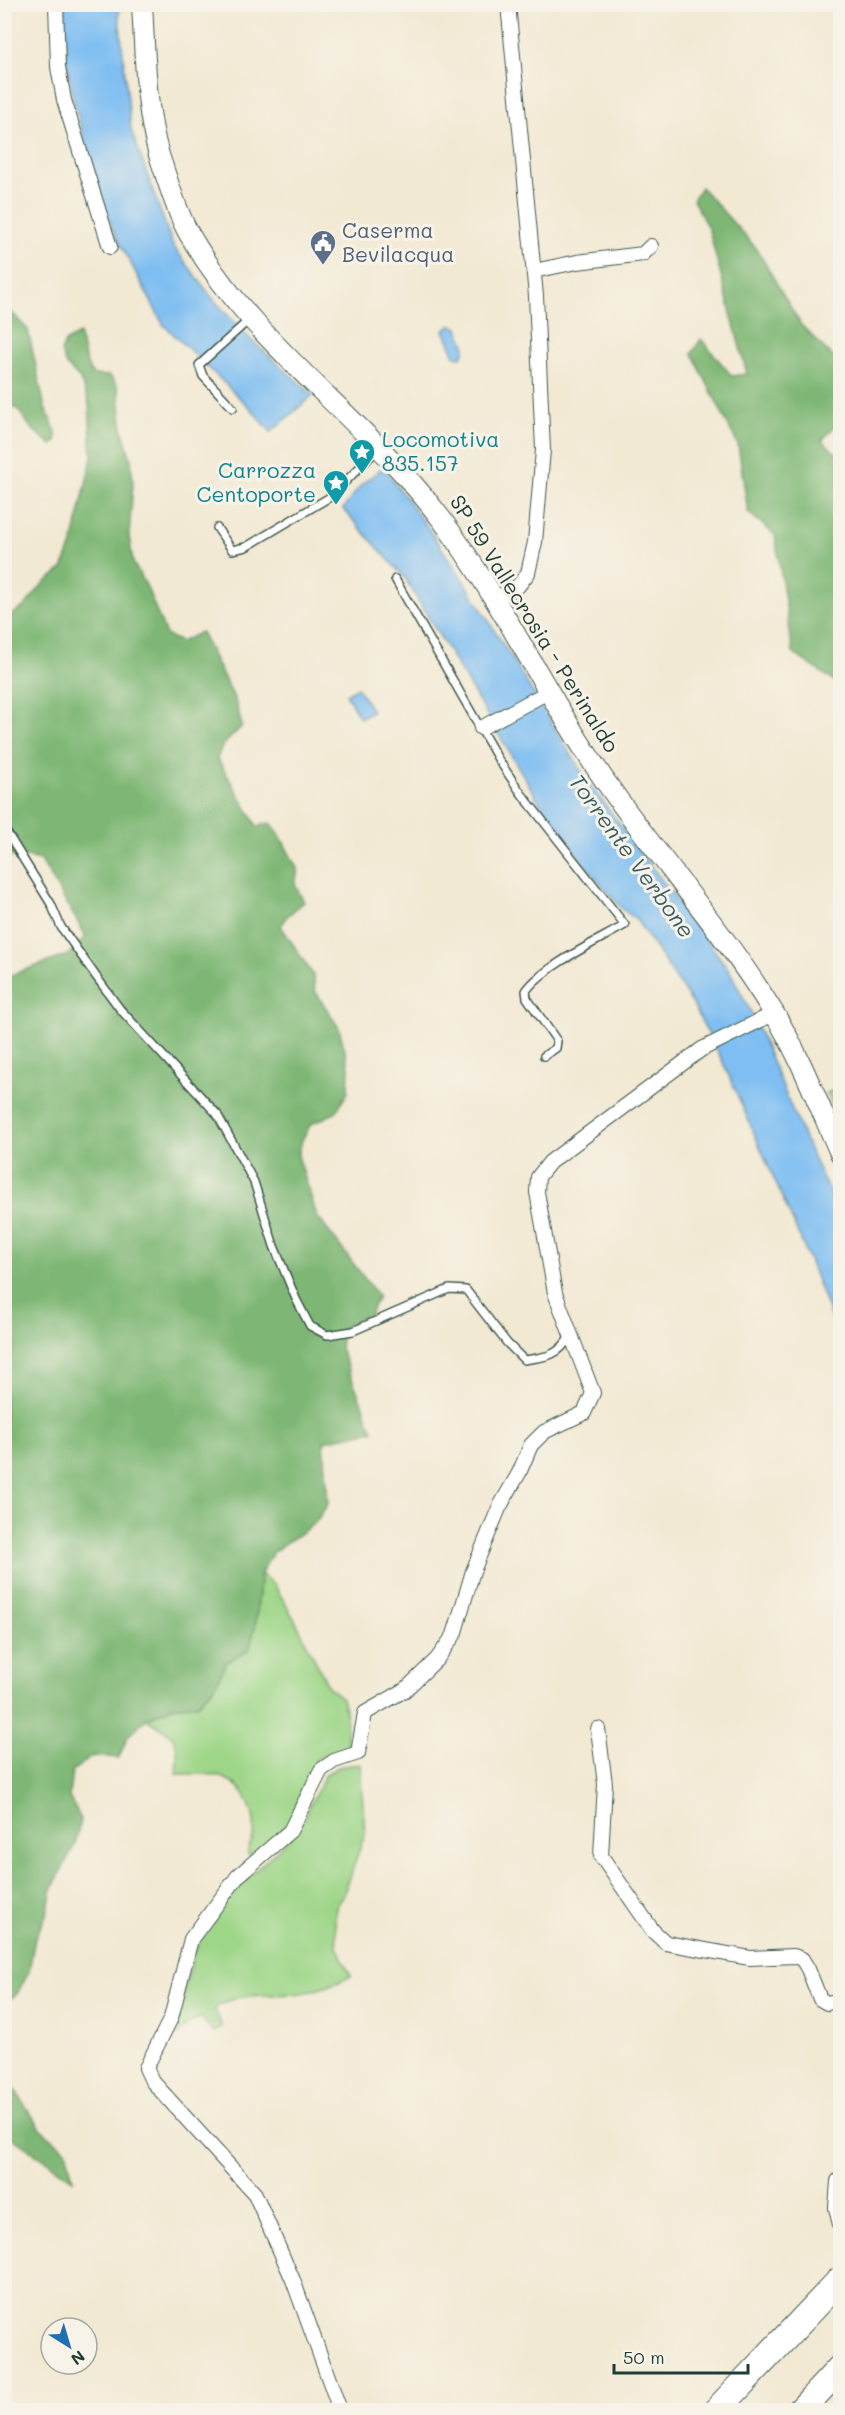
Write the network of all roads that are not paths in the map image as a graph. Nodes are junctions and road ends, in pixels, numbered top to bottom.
1 (56, 4) edge
2 (142, 4) edge
3 (508, 4) edge
4 (651, 246) dead end
5 (110, 247) dead end
6 (534, 272) junction
7 (246, 322) junction
8 (233, 408) dead end
9 (380, 447) junction
10 (217, 528) dead end
11 (395, 579) dead end
12 (495, 600) junction
13 (544, 694) junction
14 (484, 727) junction
15 (4, 828) edge
16 (767, 1017) junction
17 (544, 1056) dead end
18 (840, 1153) edge
19 (570, 1336) junction
20 (598, 1729) dead end
21 (840, 2000) edge
22 (840, 2179) edge
23 (840, 2225) edge
24 (840, 2280) edge
25 (840, 2368) edge
26 (340, 2410) edge
27 (717, 2410) edge
28 (801, 2410) edge

1 - 5 street
2 - 7 main road, SP 59 Vallecrosia - Perinaldo
3 - 6 street
4 - 6 street
6 - 12 street
7 - 8 lane
7 - 9 main road, SP 59 Vallecrosia - Perinaldo
9 - 10 lane
9 - 12 main road, SP 59 Vallecrosia - Perinaldo
11 - 14 lane
12 - 13 main road, SP 59 Vallecrosia - Perinaldo
13 - 14 street
13 - 16 main road, SP 59 Vallecrosia - Perinaldo
14 - 17 lane
15 - 19 lane
16 - 18 main road, SP 59 Vallecrosia - Perinaldo
16 - 19 street
19 - 26 street
20 - 21 street
22 - 23 street
24 - 27 highway
25 - 28 highway

